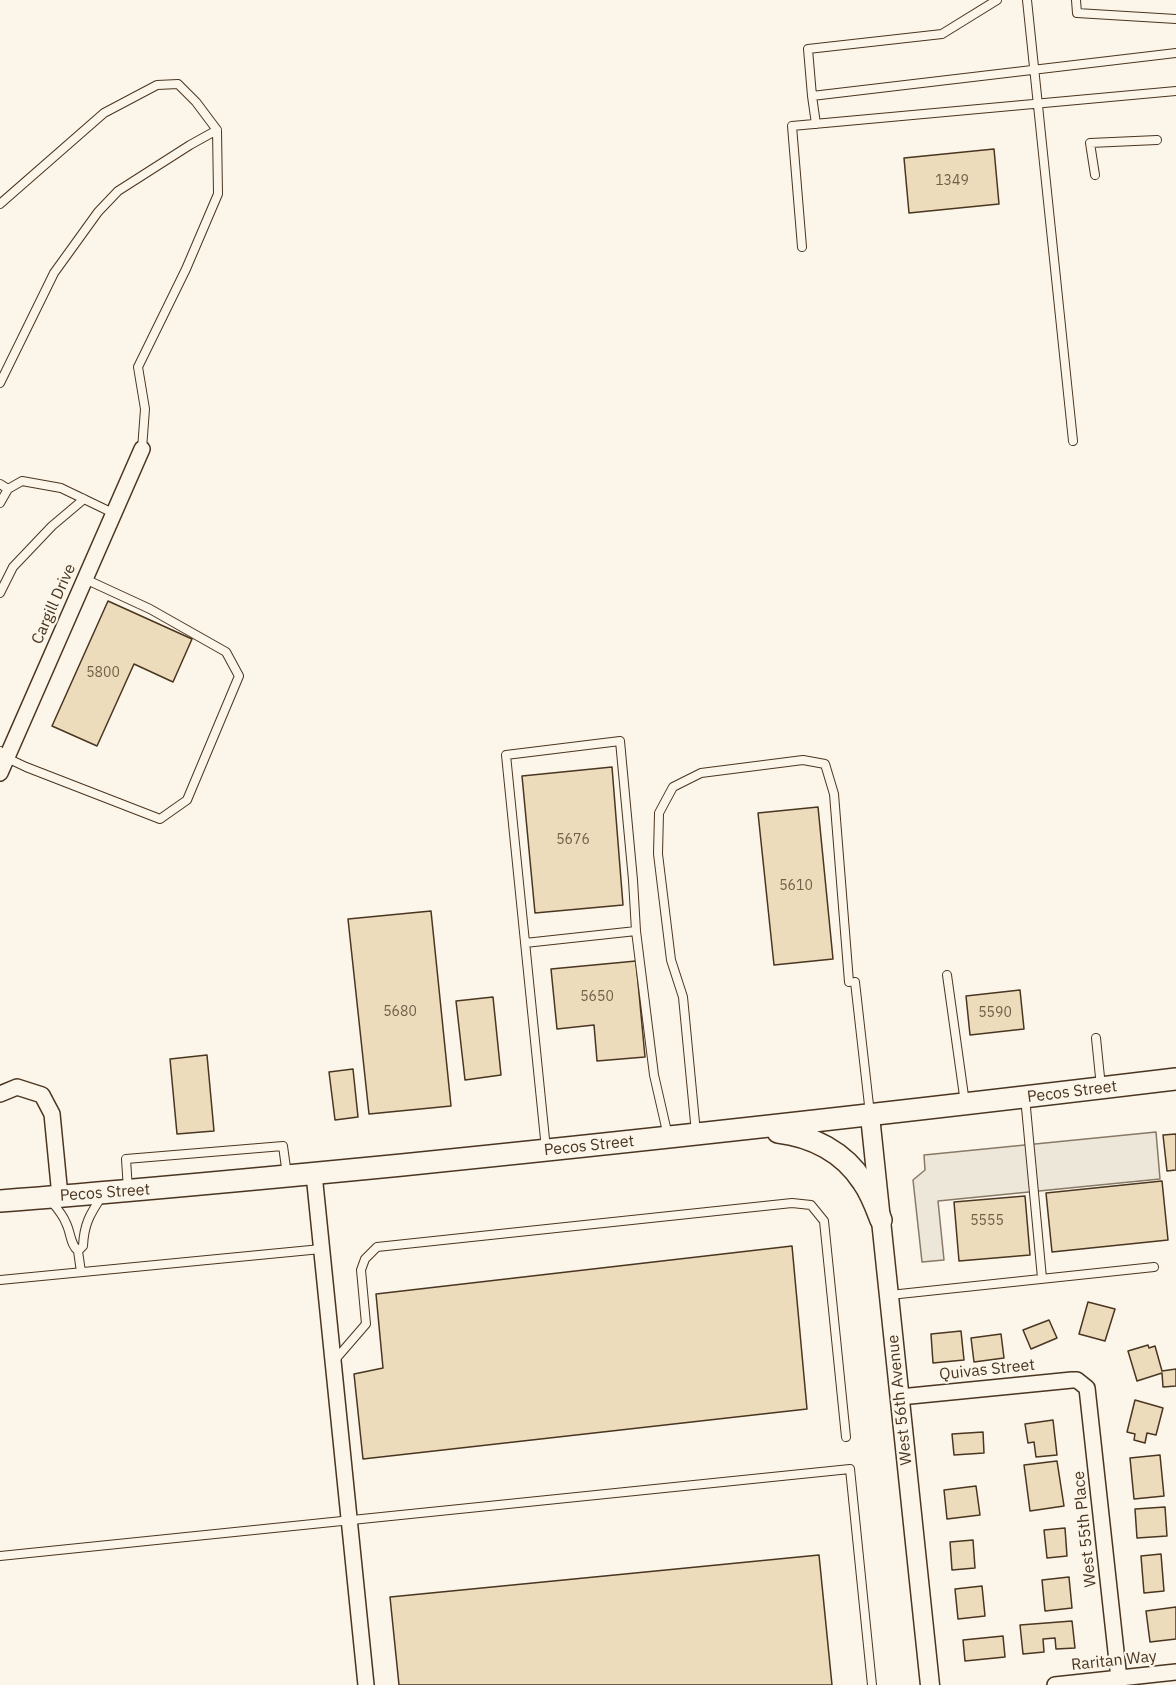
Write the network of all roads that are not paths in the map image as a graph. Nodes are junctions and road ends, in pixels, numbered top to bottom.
1 (997, 0) edge
2 (1027, 0) edge
3 (1076, 0) edge
4 (1176, 19) edge
5 (1176, 53) edge
6 (1034, 70) junction
7 (1176, 91) edge
8 (812, 96) junction
9 (1037, 104) junction
10 (816, 124) junction
11 (217, 130) junction
12 (1157, 140) dead end
13 (1095, 174) dead end
14 (0, 204) edge
15 (802, 247) dead end
16 (0, 383) edge
17 (1073, 441) dead end
18 (142, 449) joint
19 (0, 484) edge
20 (8, 489) junction
21 (84, 500) junction
22 (0, 503) edge
23 (113, 513) junction
24 (85, 579) junction
25 (0, 593) edge
26 (3, 755) edge
27 (0, 773) edge
28 (636, 931) junction
29 (525, 943) junction
30 (947, 975) dead end
31 (1096, 1038) dead end
32 (1176, 1079) edge
33 (1101, 1088) junction
34 (0, 1094) edge
35 (1025, 1097) junction
36 (965, 1105) junction
37 (870, 1116) junction
38 (744, 1128) junction
39 (696, 1134) junction
40 (668, 1137) junction
41 (546, 1151) junction
42 (314, 1174) junction
43 (287, 1176) junction
44 (129, 1192) junction
45 (104, 1194) junction
46 (54, 1197) junction
47 (0, 1201) edge
48 (881, 1220) junction
49 (321, 1249) junction
50 (78, 1251) junction
51 (1154, 1267) dead end
52 (81, 1272) junction
53 (1042, 1278) junction
54 (0, 1281) edge
55 (890, 1295) junction
56 (333, 1363) junction
57 (1077, 1380) joint
58 (900, 1397) junction
59 (846, 1437) dead end
60 (349, 1521) junction
61 (0, 1556) edge
62 (1176, 1672) edge
63 (1119, 1679) junction
64 (366, 1685) edge
65 (872, 1685) edge
66 (930, 1685) edge
67 (1055, 1685) edge

1 - 8 lane
2 - 6 lane
3 - 4 lane
5 - 6 lane
6 - 8 lane
6 - 9 lane
7 - 9 lane
8 - 10 lane
9 - 10 lane
9 - 17 lane
10 - 15 lane
11 - 14 lane
11 - 16 lane
11 - 18 lane
12 - 13 lane
18 - 23 street, Cargill Drive
19 - 20 lane
20 - 21 lane
20 - 22 lane
21 - 23 lane
21 - 25 lane
23 - 24 street, Cargill Drive
24 - 26 street, Cargill Drive
24 - 26 lane
26 - 27 street, Cargill Drive
28 - 29 lane
28 - 29 lane
28 - 40 lane
29 - 41 lane
30 - 36 lane
31 - 33 lane
32 - 33 main road, Pecos Street
33 - 35 main road, Pecos Street
34 - 46 street
35 - 36 main road, Pecos Street
35 - 53 lane
36 - 37 main road, Pecos Street
37 - 38 main road, Pecos Street
37 - 39 lane
37 - 48 street, West 56th Avenue
38 - 39 main road, Pecos Street
38 - 48 main road
39 - 40 main road, Pecos Street
40 - 41 main road, Pecos Street
41 - 42 main road, Pecos Street
42 - 43 main road, Pecos Street
42 - 49 street
43 - 44 main road, Pecos Street
43 - 44 lane
44 - 45 main road, Pecos Street
45 - 46 main road, Pecos Street
45 - 50 lane
46 - 47 main road, Pecos Street
46 - 50 lane
48 - 55 street, West 56th Avenue
49 - 52 lane
49 - 56 street
50 - 52 lane
51 - 53 lane
52 - 54 lane
53 - 55 lane
55 - 58 street, West 56th Avenue
56 - 59 lane
56 - 60 street
57 - 58 street, Quivas Street
57 - 63 street, West 55th Place
58 - 66 street, West 56th Avenue
60 - 61 lane
60 - 64 street
60 - 65 lane
62 - 63 street, Raritan Way
63 - 67 street, Raritan Way

